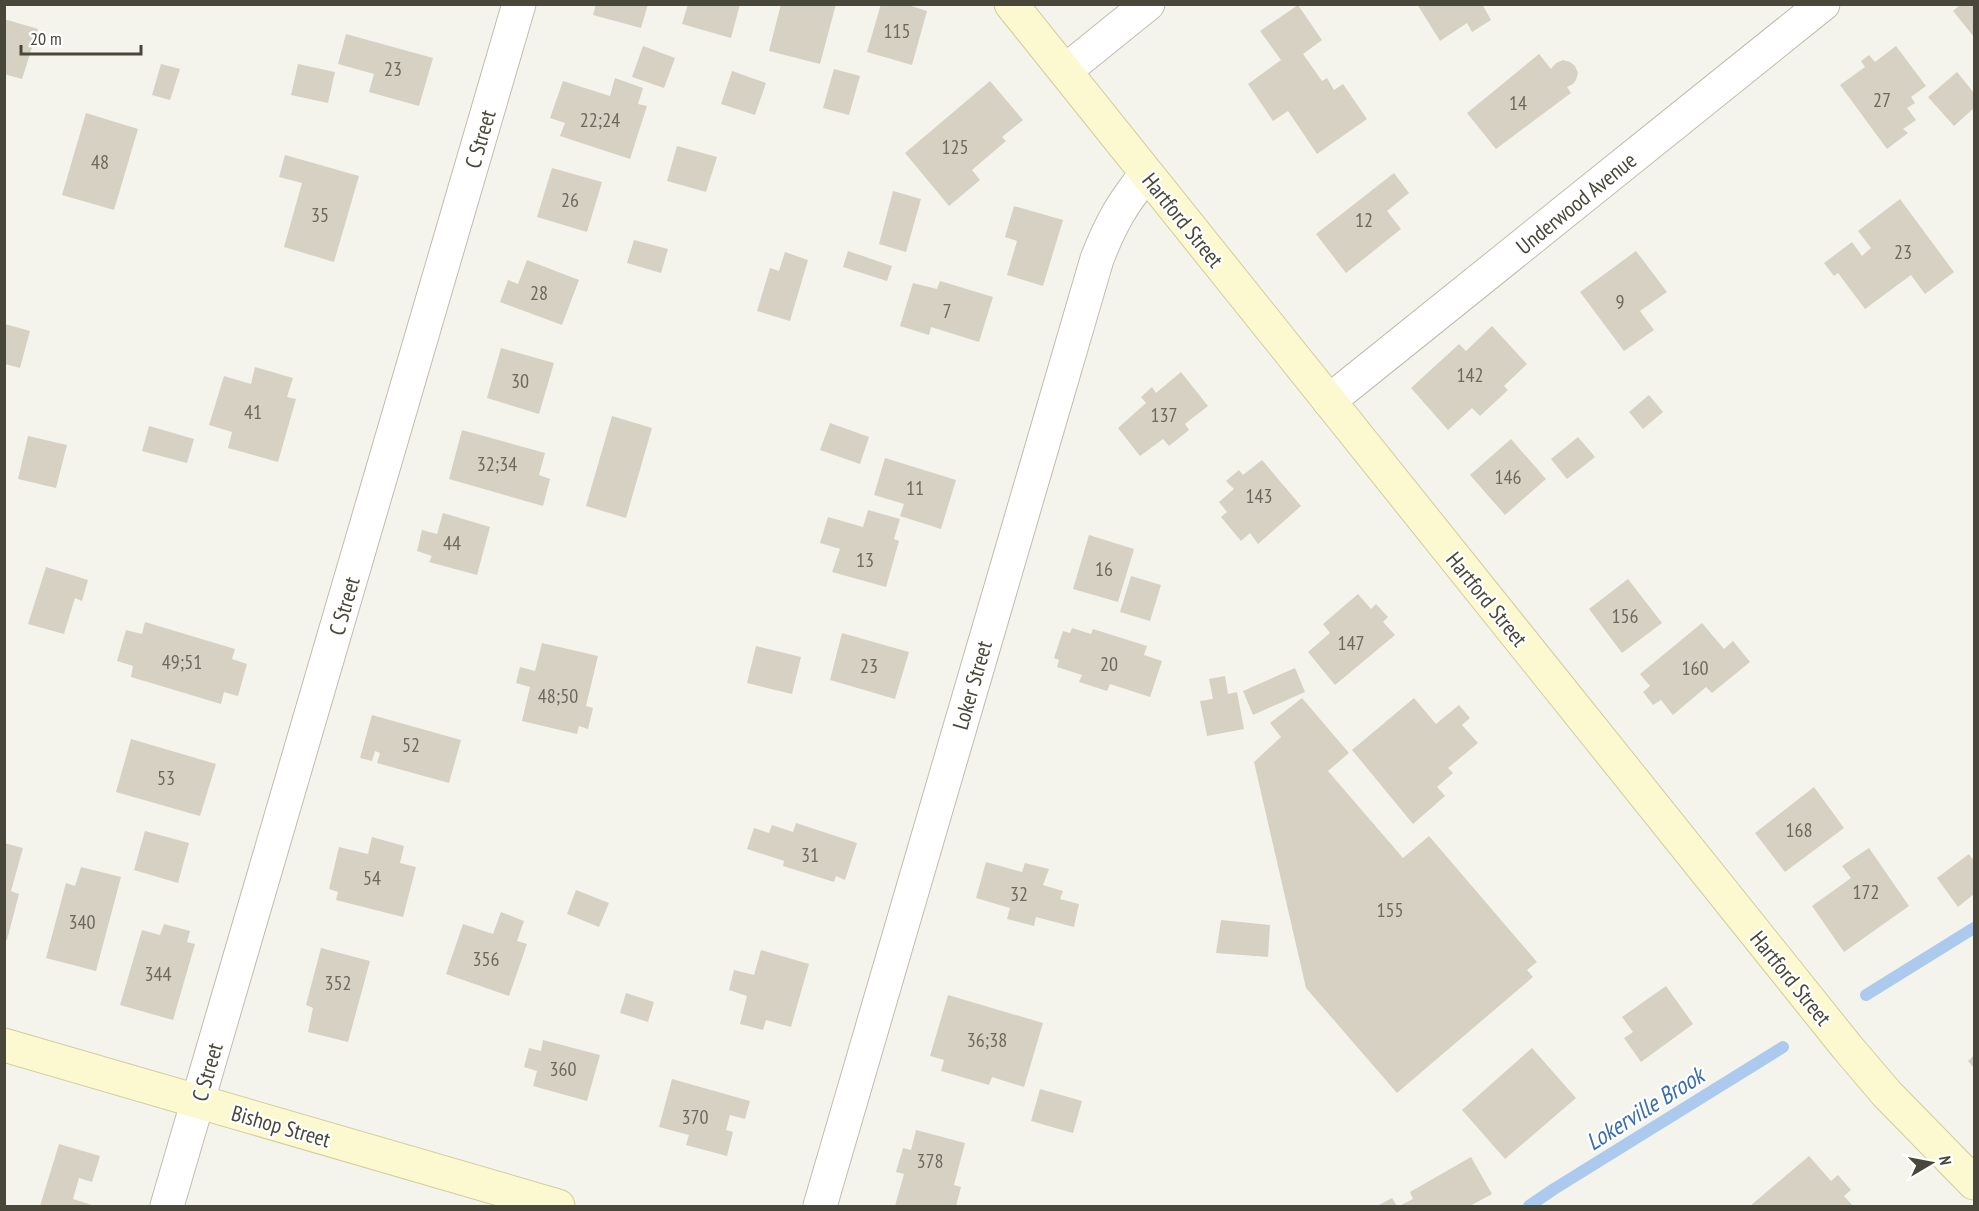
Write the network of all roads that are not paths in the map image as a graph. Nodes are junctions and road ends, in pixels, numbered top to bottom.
1 (519, 4) edge
2 (1011, 4) edge
3 (1148, 4) edge
4 (1823, 4) edge
5 (1065, 71) junction
6 (1146, 174) junction
7 (1329, 401) junction
8 (4, 1045) edge
9 (199, 1102) junction
10 (1974, 1183) edge
11 (167, 1206) edge
12 (558, 1206) edge
13 (820, 1206) edge

1 - 9 street, C Street
2 - 5 main road, Hartford Street
3 - 5 street
4 - 7 street, Underwood Avenue
5 - 6 main road, Hartford Street
6 - 7 main road, Hartford Street
6 - 13 street, Loker Street
7 - 10 main road, Hartford Street
8 - 9 main road, Bishop Street
9 - 11 street, C Street
9 - 12 main road, Bishop Street

